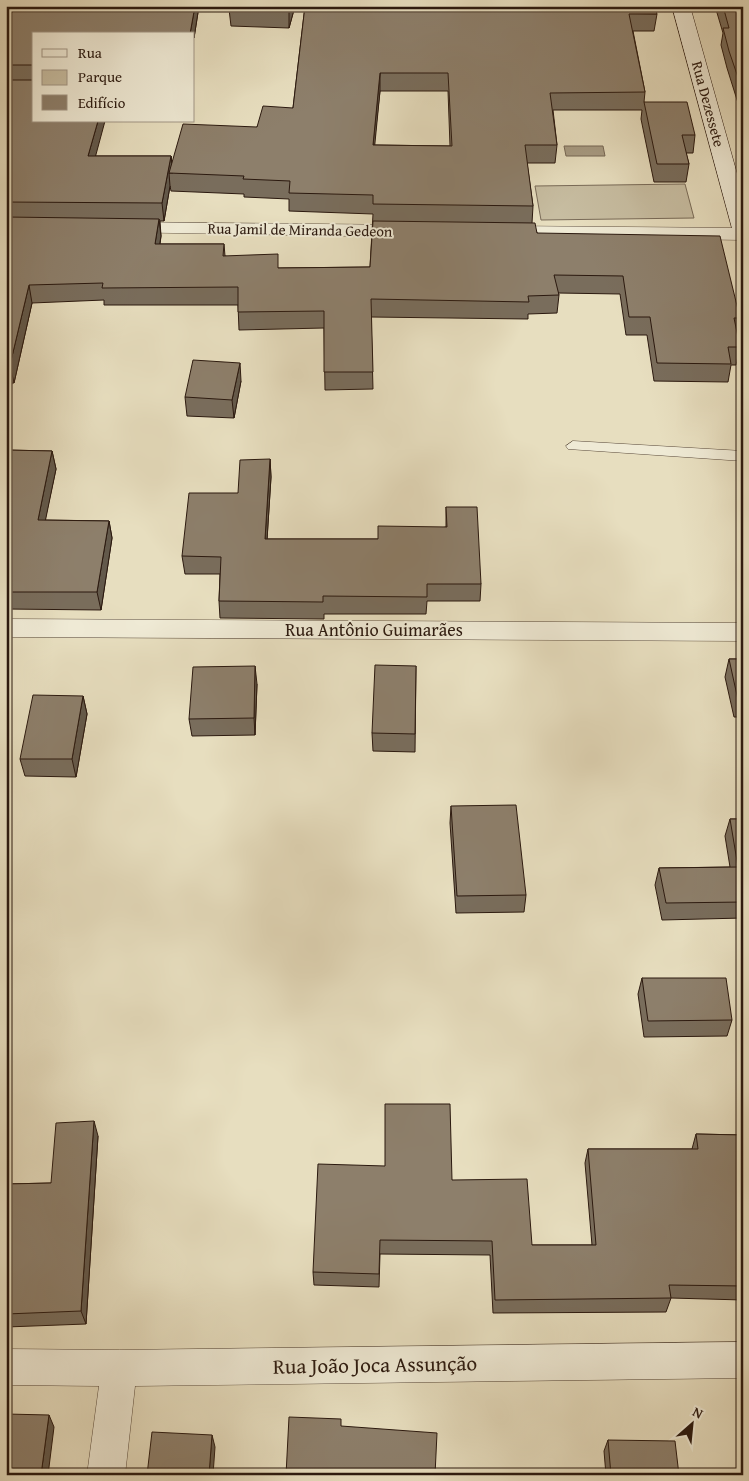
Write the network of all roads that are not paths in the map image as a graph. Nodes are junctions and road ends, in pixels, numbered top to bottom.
1 (681, 6) edge
2 (106, 228) edge
3 (424, 231) edge
4 (484, 232) edge
5 (743, 233) edge
6 (573, 446) dead end
7 (743, 456) edge
8 (6, 628) edge
9 (743, 632) edge
10 (743, 1360) edge
11 (6, 1367) edge
12 (119, 1368) junction
13 (106, 1475) edge

1 - 5 street, Rua Dezessete
2 - 3 street, Rua Jamil de Miranda Gedeon
4 - 5 street
6 - 7 lane
8 - 9 street, Rua Antônio Guimarães
10 - 12 street, Rua João Joca Assunção
11 - 12 street, Rua João Joca Assunção
12 - 13 street

